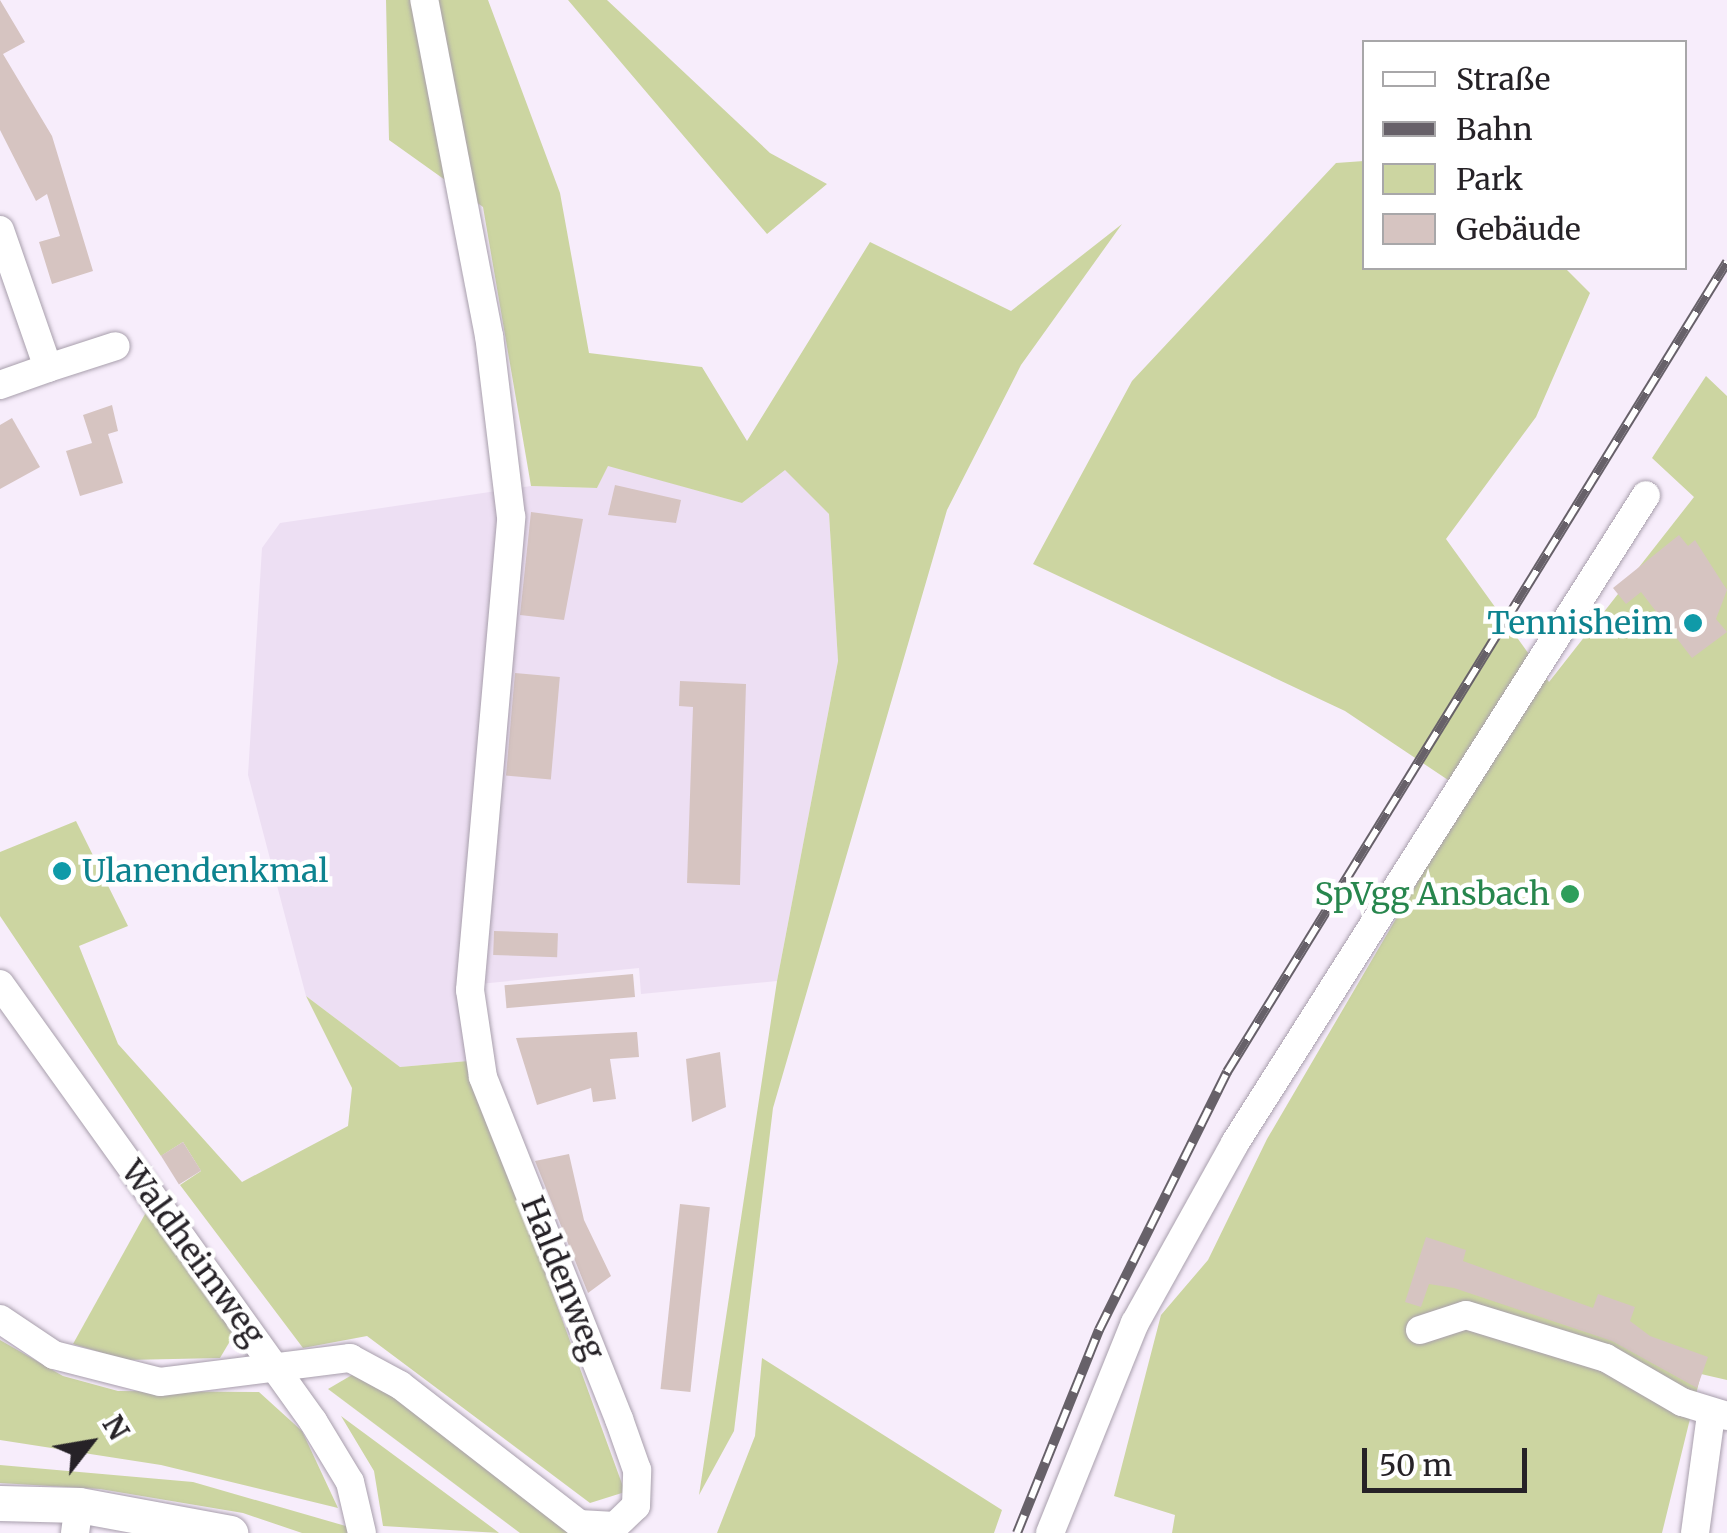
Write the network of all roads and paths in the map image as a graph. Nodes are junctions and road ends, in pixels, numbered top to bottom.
1 (424, 0) edge
2 (0, 230) edge
3 (116, 346) dead end
4 (48, 368) junction
5 (0, 385) edge
6 (1646, 495) dead end
7 (0, 984) edge
8 (0, 1319) edge
9 (1420, 1330) dead end
10 (280, 1372) junction
11 (1719, 1415) edge
12 (0, 1503) edge
13 (77, 1519) edge
14 (230, 1533) edge
15 (362, 1533) edge
16 (1050, 1533) edge
17 (1695, 1533) edge

1 - 10 street, Haldenweg
2 - 4 street
3 - 4 street
4 - 5 street
6 - 16 street
7 - 10 street, Waldheimweg
8 - 10 street, Haldenweg
9 - 11 street
10 - 15 street, Waldheimweg
11 - 17 street
12 - 13 main road
13 - 14 main road

